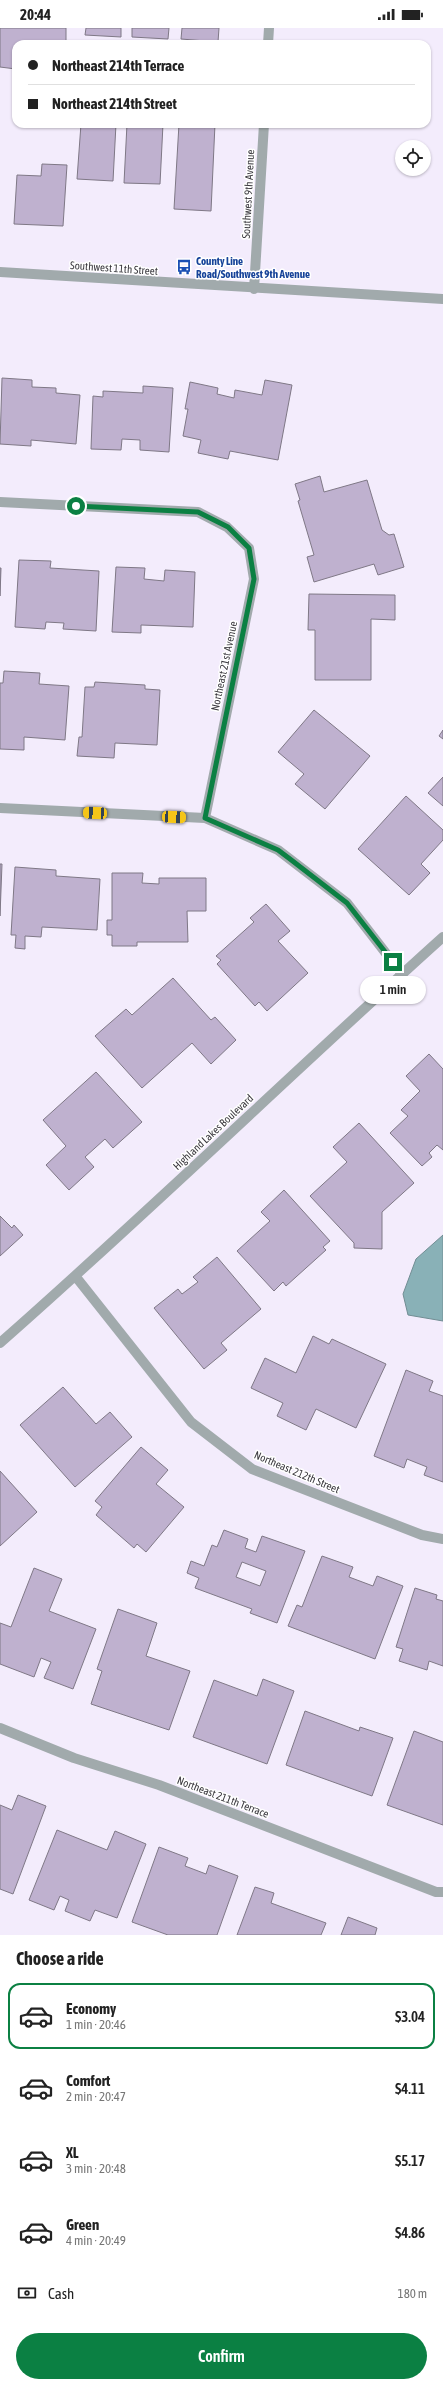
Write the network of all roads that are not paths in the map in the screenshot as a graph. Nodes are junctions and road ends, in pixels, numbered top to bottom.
1 (269, 28) edge
2 (268, 40) edge
3 (264, 128) edge
4 (0, 272) edge
5 (254, 289) junction
6 (443, 299) edge
7 (0, 502) edge
8 (0, 808) edge
9 (205, 818) junction
10 (443, 937) edge
11 (402, 974) junction
12 (76, 1277) junction
13 (0, 1343) edge
14 (443, 1539) edge
15 (0, 1728) edge
16 (439, 1892) edge

1 - 2 street
3 - 5 street, Southwest 9th Avenue
4 - 5 street, Southwest 11th Street
5 - 6 street, Southwest 11th Street
7 - 9 street, Northeast 21st Avenue
8 - 9 street
9 - 11 street
10 - 11 street, Highland Lakes Boulevard
11 - 12 street, Highland Lakes Boulevard
12 - 13 street, Highland Lakes Boulevard
12 - 14 street, Northeast 212th Street
15 - 16 street, Northeast 211th Terrace

